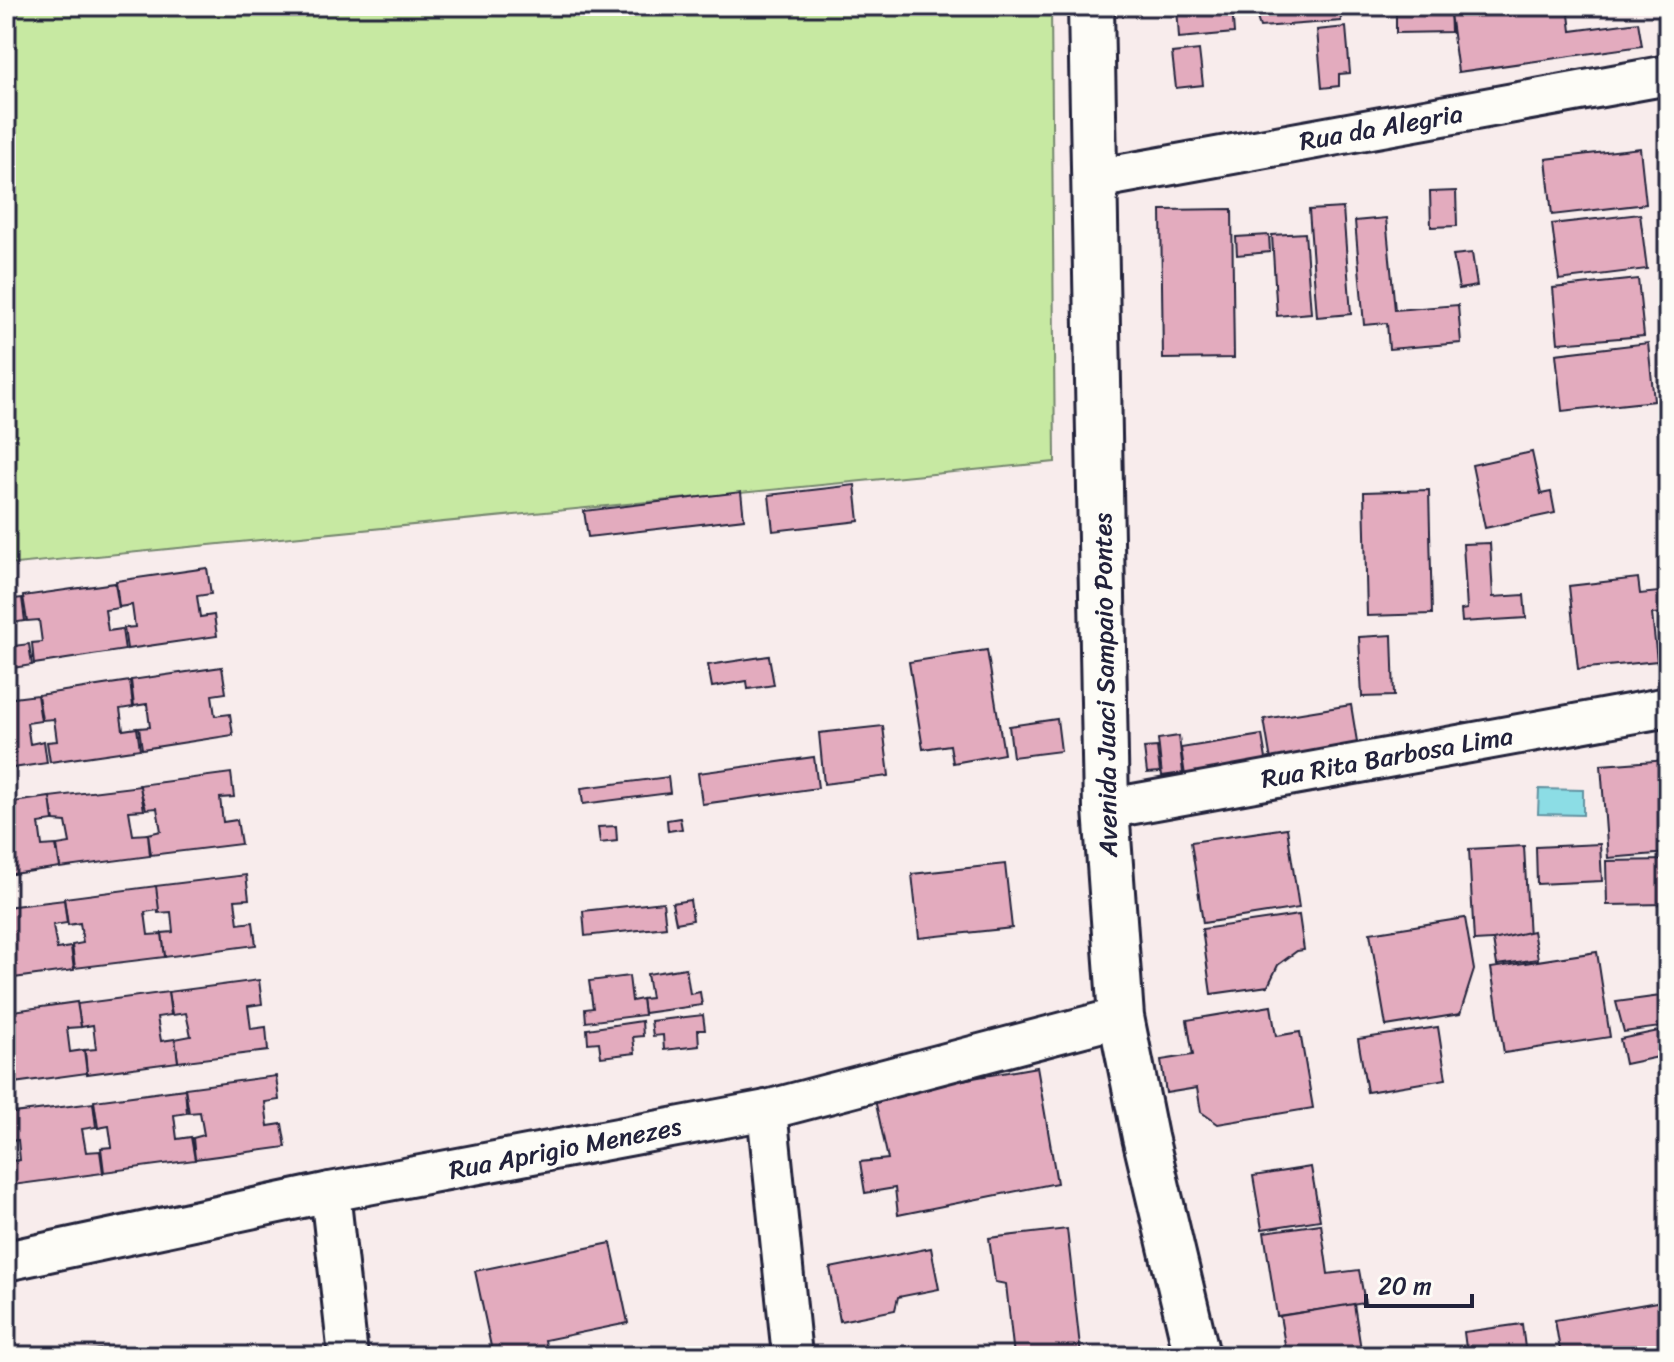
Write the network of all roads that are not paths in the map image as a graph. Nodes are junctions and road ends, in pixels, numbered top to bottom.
1 (1091, 6) edge
2 (1668, 75) edge
3 (1095, 179) junction
4 (1668, 707) edge
5 (1106, 809) junction
6 (1121, 1017) junction
7 (767, 1110) junction
8 (330, 1192) junction
9 (6, 1261) edge
10 (348, 1356) edge
11 (792, 1356) edge
12 (1197, 1356) edge

1 - 3 main road, Avenida Juaci Sampaio Pontes
2 - 3 street, Rua da Alegria
3 - 5 main road, Avenida Juaci Sampaio Pontes
4 - 5 street, Rua Rita Barbosa Lima
5 - 6 main road, Avenida Juaci Sampaio Pontes
6 - 7 street, Rua Aprigio Menezes
6 - 12 main road, Avenida Juaci Sampaio Pontes
7 - 8 street, Rua Aprigio Menezes
7 - 11 street
8 - 9 street, Rua Aprigio Menezes
8 - 10 street

